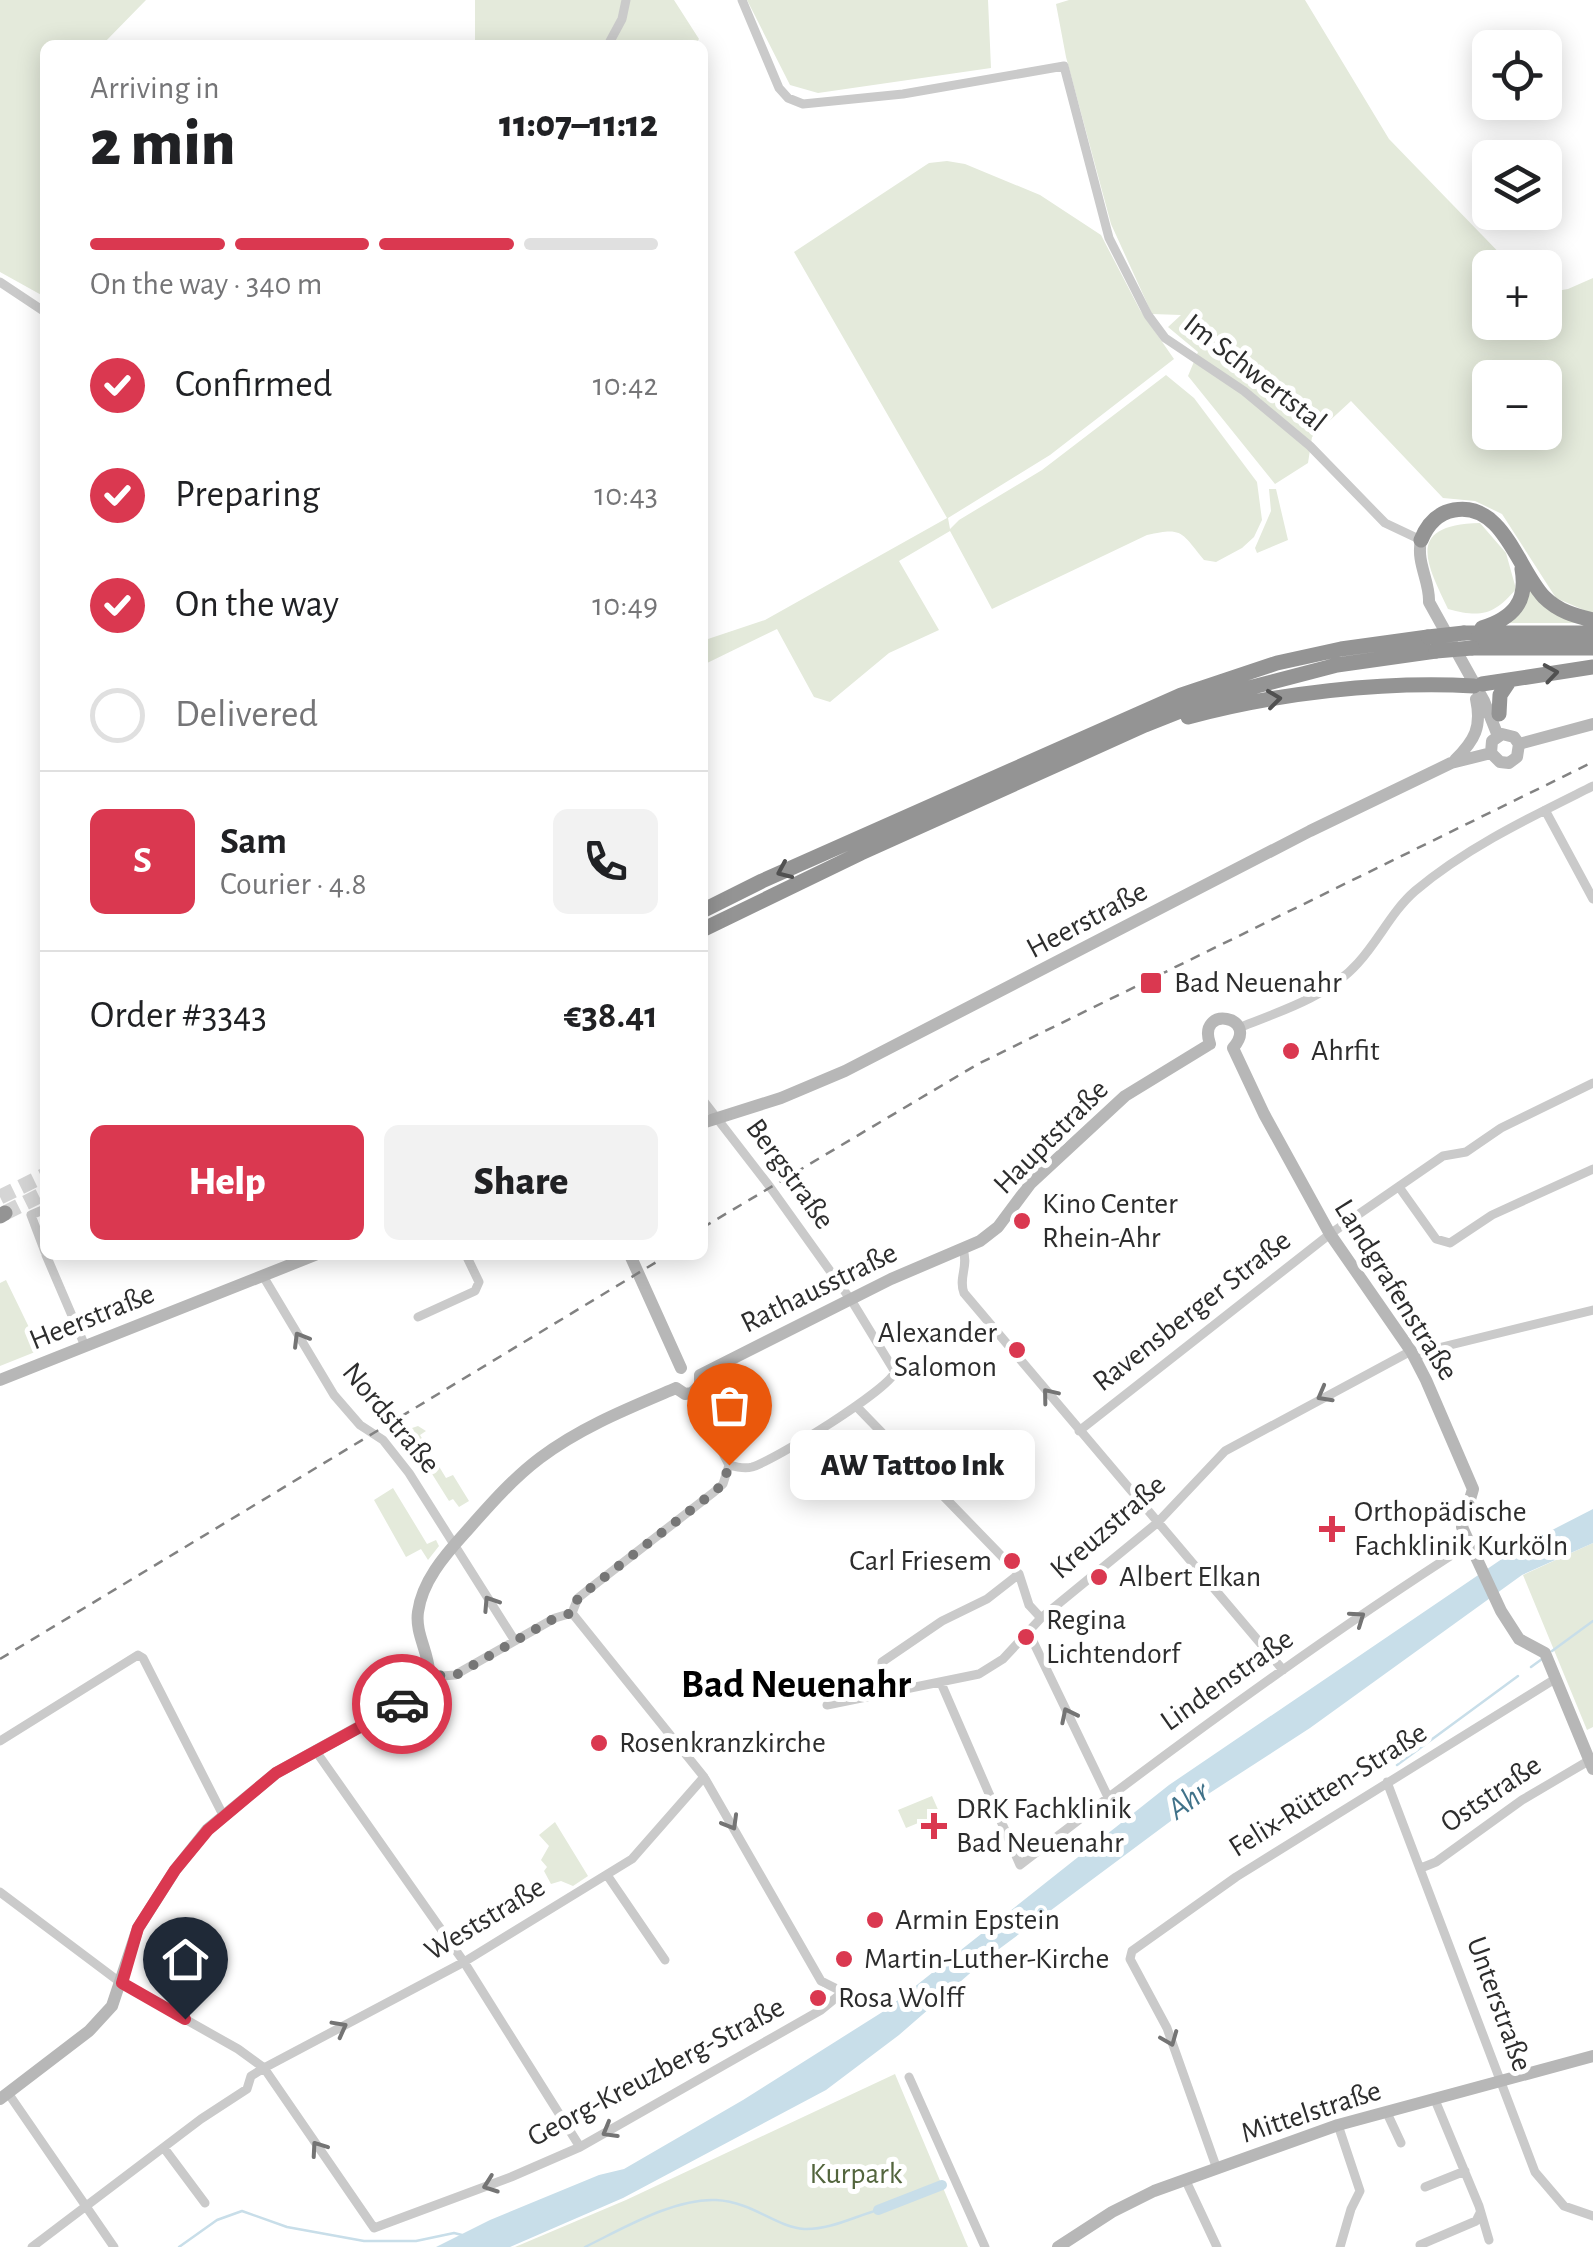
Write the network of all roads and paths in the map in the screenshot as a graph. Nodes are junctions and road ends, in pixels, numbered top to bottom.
1 (626, 0) edge
2 (742, 0) edge
3 (611, 40) edge
4 (0, 282) edge
5 (40, 309) edge
6 (1421, 540) junction
7 (1522, 567) junction
8 (1593, 620) edge
9 (1593, 633) edge
10 (1468, 641) junction
11 (1432, 644) junction
12 (1593, 648) edge
13 (1593, 667) edge
14 (1510, 680) junction
15 (1478, 685) junction
16 (1499, 714) junction
17 (1593, 724) edge
18 (1144, 725) junction
19 (1502, 735) junction
20 (1519, 744) junction
21 (1491, 752) junction
22 (1452, 763) junction
23 (1593, 786) edge
24 (1545, 810) junction
25 (1593, 899) edge
26 (708, 907) edge
27 (708, 927) edge
28 (1238, 1028) junction
29 (1210, 1044) junction
30 (1232, 1048) junction
31 (1593, 1083) edge
32 (708, 1106) edge
33 (720, 1119) junction
34 (708, 1122) edge
35 (1593, 1169) edge
36 (1400, 1186) junction
37 (40, 1211) edge
38 (1330, 1234) junction
39 (40, 1238) edge
40 (963, 1250) junction
41 (49, 1260) edge
42 (302, 1260) edge
43 (468, 1260) edge
44 (632, 1260) edge
45 (262, 1276) junction
46 (850, 1300) junction
47 (1593, 1310) edge
48 (418, 1317) dead end
49 (86, 1346) junction
50 (1413, 1354) junction
51 (681, 1368) junction
52 (700, 1375) junction
53 (0, 1380) edge
54 (676, 1388) junction
55 (692, 1393) junction
56 (856, 1406) junction
57 (1079, 1431) junction
58 (729, 1465) junction
59 (1157, 1523) junction
60 (454, 1545) junction
61 (1473, 1551) junction
62 (1019, 1574) junction
63 (572, 1613) junction
64 (1041, 1618) junction
65 (1029, 1633) junction
66 (515, 1641) junction
67 (1284, 1670) junction
68 (430, 1672) junction
69 (1556, 1679) junction
70 (941, 1683) junction
71 (883, 1695) junction
72 (827, 1704) dead end
73 (0, 1741) edge
74 (315, 1750) junction
75 (1591, 1764) edge
76 (704, 1777) junction
77 (1387, 1782) junction
78 (1108, 1797) junction
79 (223, 1816) junction
80 (1421, 1868) junction
81 (607, 1875) junction
82 (0, 1892) edge
83 (666, 1960) dead end
84 (464, 1962) junction
85 (122, 1983) junction
86 (1593, 2056) edge
87 (264, 2068) junction
88 (909, 2076) dead end
89 (1502, 2082) junction
90 (4, 2096) edge
91 (1435, 2100) junction
92 (1386, 2113) junction
93 (1338, 2125) junction
94 (1401, 2144) dead end
95 (580, 2147) junction
96 (164, 2148) junction
97 (1217, 2169) junction
98 (1465, 2171) junction
99 (1186, 2181) junction
100 (1425, 2187) dead end
101 (205, 2204) dead end
102 (86, 2208) junction
103 (1480, 2213) junction
104 (1593, 2216) edge
105 (1489, 2240) dead end
106 (1420, 2244) edge
107 (32, 2247) edge
108 (114, 2247) edge
109 (984, 2247) edge
110 (1058, 2247) edge
111 (1217, 2247) edge
112 (1340, 2247) edge

1 - 3 street
2 - 6 street, Im Schwertstal
4 - 5 street
6 - 7 highway
6 - 15 street
7 - 8 highway
7 - 10 highway
9 - 10 highway
10 - 11 highway, bridge
10 - 12 highway
11 - 18 highway
11 -> 26 highway
14 -> 13 highway
14 - 15 highway
14 - 16 highway
15 - 16 street
18 -> 15 highway
15 - 19 street
15 - 22 street
16 - 19 street
17 - 20 street
18 - 27 highway
19 - 20 street
19 - 21 street
20 - 21 street
21 - 22 street, Heerstraße
22 - 33 street, Heerstraße
23 - 24 street
24 - 25 street
24 - 28 street
28 - 29 street
28 - 30 street
29 - 30 street
29 - 40 street, Hauptstraße
30 - 38 street, Landgrafenstraße
31 - 36 street, Ravensberger Straße
32 - 33 street, Bergstraße
33 - 34 street, Heerstraße
33 - 46 street, Bergstraße
35 - 36 street
36 - 38 street, Ravensberger Straße
37 - 39 street
38 - 50 street, Landgrafenstraße
38 - 57 street, Ravensberger Straße
40 - 46 street, Rathausstraße
57 -> 40 street
41 - 49 street
42 - 45 street, Heerstraße
43 - 48 street
44 - 51 street
45 - 49 street, Heerstraße
60 -> 45 street, Nordstraße
46 - 52 street, Rathausstraße
46 - 56 street, Bergstraße
47 - 50 street, Kreuzstraße
49 - 53 street, Heerstraße
50 -> 59 street, Kreuzstraße
50 - 61 street, Landgrafenstraße
51 - 52 street
51 - 54 street
52 - 55 street
54 - 55 street
54 - 60 street
55 - 58 street
56 - 58 street
56 - 62 street
57 - 59 street
58 - 63 street
59 - 64 street, Kreuzstraße
59 - 67 street
66 -> 60 street, Nordstraße
60 - 68 street
67 -> 61 street, Lindenstraße
61 - 69 street, Landgrafenstraße
62 - 64 street
62 - 71 street
63 - 66 street
63 - 76 street
64 - 65 street, Kreuzstraße
65 - 70 street, Kreuzstraße
78 -> 65 street
66 - 68 street
67 - 78 street, Lindenstraße
68 - 74 street
69 - 75 street, Landgrafenstraße
69 - 77 street, Felix-Rütten-Straße
70 - 71 street, Kreuzstraße
70 - 78 street, Lindenstraße
71 - 72 street, Kreuzstraße
73 - 79 street
74 - 79 street
74 - 84 street
75 - 80 street, Oststraße
76 - 81 street, Weststraße
76 -> 95 street, Georg-Kreuzberg-Straße
77 - 80 street, Unterstraße
77 -> 97 street, Felix-Rütten-Straße
79 - 85 street
80 - 89 street, Unterstraße
81 - 83 street
81 - 84 street, Weststraße
82 - 85 street
87 -> 84 street, Weststraße
84 - 95 street
85 - 87 street
85 - 90 street
86 - 89 street, Mittelstraße
95 -> 87 street, Georg-Kreuzberg-Straße
87 - 96 street, Weststraße
88 - 109 street
89 - 91 street, Mittelstraße
89 - 104 street, Unterstraße
90 - 102 street
91 - 92 street, Mittelstraße
91 - 98 street
92 - 93 street, Mittelstraße
92 - 94 street
93 - 97 street, Mittelstraße
93 - 112 street
96 - 101 street
96 - 102 street, Weststraße
97 - 99 street, Mittelstraße
98 - 100 street
98 - 103 street
99 - 110 street, Mittelstraße
99 - 111 street
102 - 107 street, Weststraße
102 - 108 street
103 - 105 street
103 - 106 street

